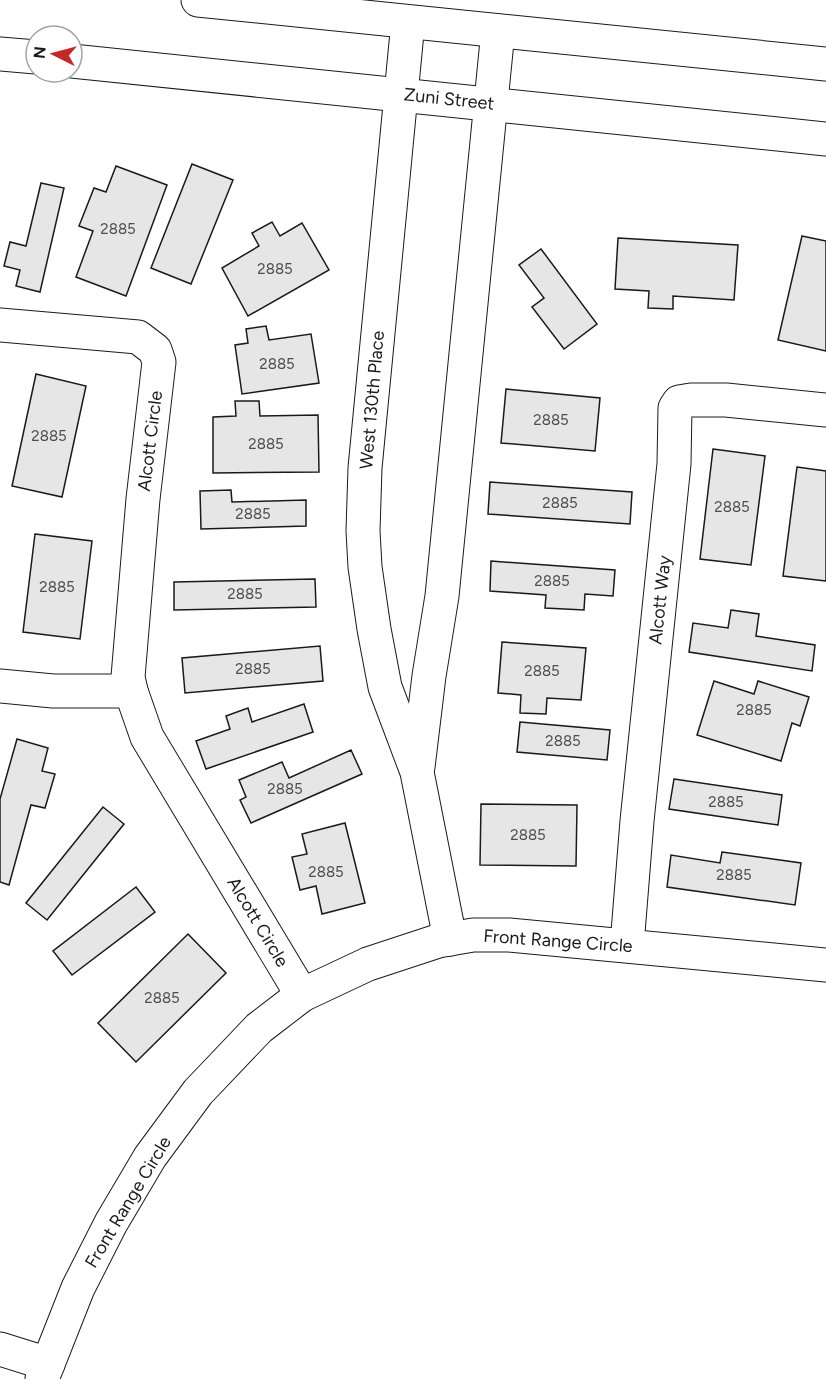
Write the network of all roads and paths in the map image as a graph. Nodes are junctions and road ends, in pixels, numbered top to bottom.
1 (198, 0) edge
2 (408, 22) junction
3 (498, 31) junction
4 (0, 54) edge
5 (24, 56) edge
6 (84, 62) edge
7 (826, 63) edge
8 (402, 94) junction
9 (492, 104) junction
10 (826, 139) edge
11 (0, 325) edge
12 (826, 410) edge
13 (0, 686) edge
14 (131, 691) junction
15 (417, 772) junction
16 (450, 939) junction
17 (627, 945) junction
18 (826, 965) edge
19 (302, 995) junction
20 (0, 1348) edge
21 (45, 1371) edge

1 - 2 street
2 - 3 street
2 - 8 street, West 130th Place
3 - 7 street
3 - 9 street, West 130th Place
4 - 5 street
6 - 8 street, Zuni Street
8 - 9 street, Zuni Street
8 - 15 street, West 130th Place
9 - 10 street, Zuni Street
9 - 15 street, West 130th Place
11 - 14 street, Alcott Circle
12 - 17 street, Alcott Way
13 - 14 street
14 - 19 street, Alcott Circle
15 - 16 street, West 130th Place
16 - 17 street, Front Range Circle
16 - 19 street, Front Range Circle
17 - 18 street, Front Range Circle
19 - 21 street, Front Range Circle
20 - 21 street

